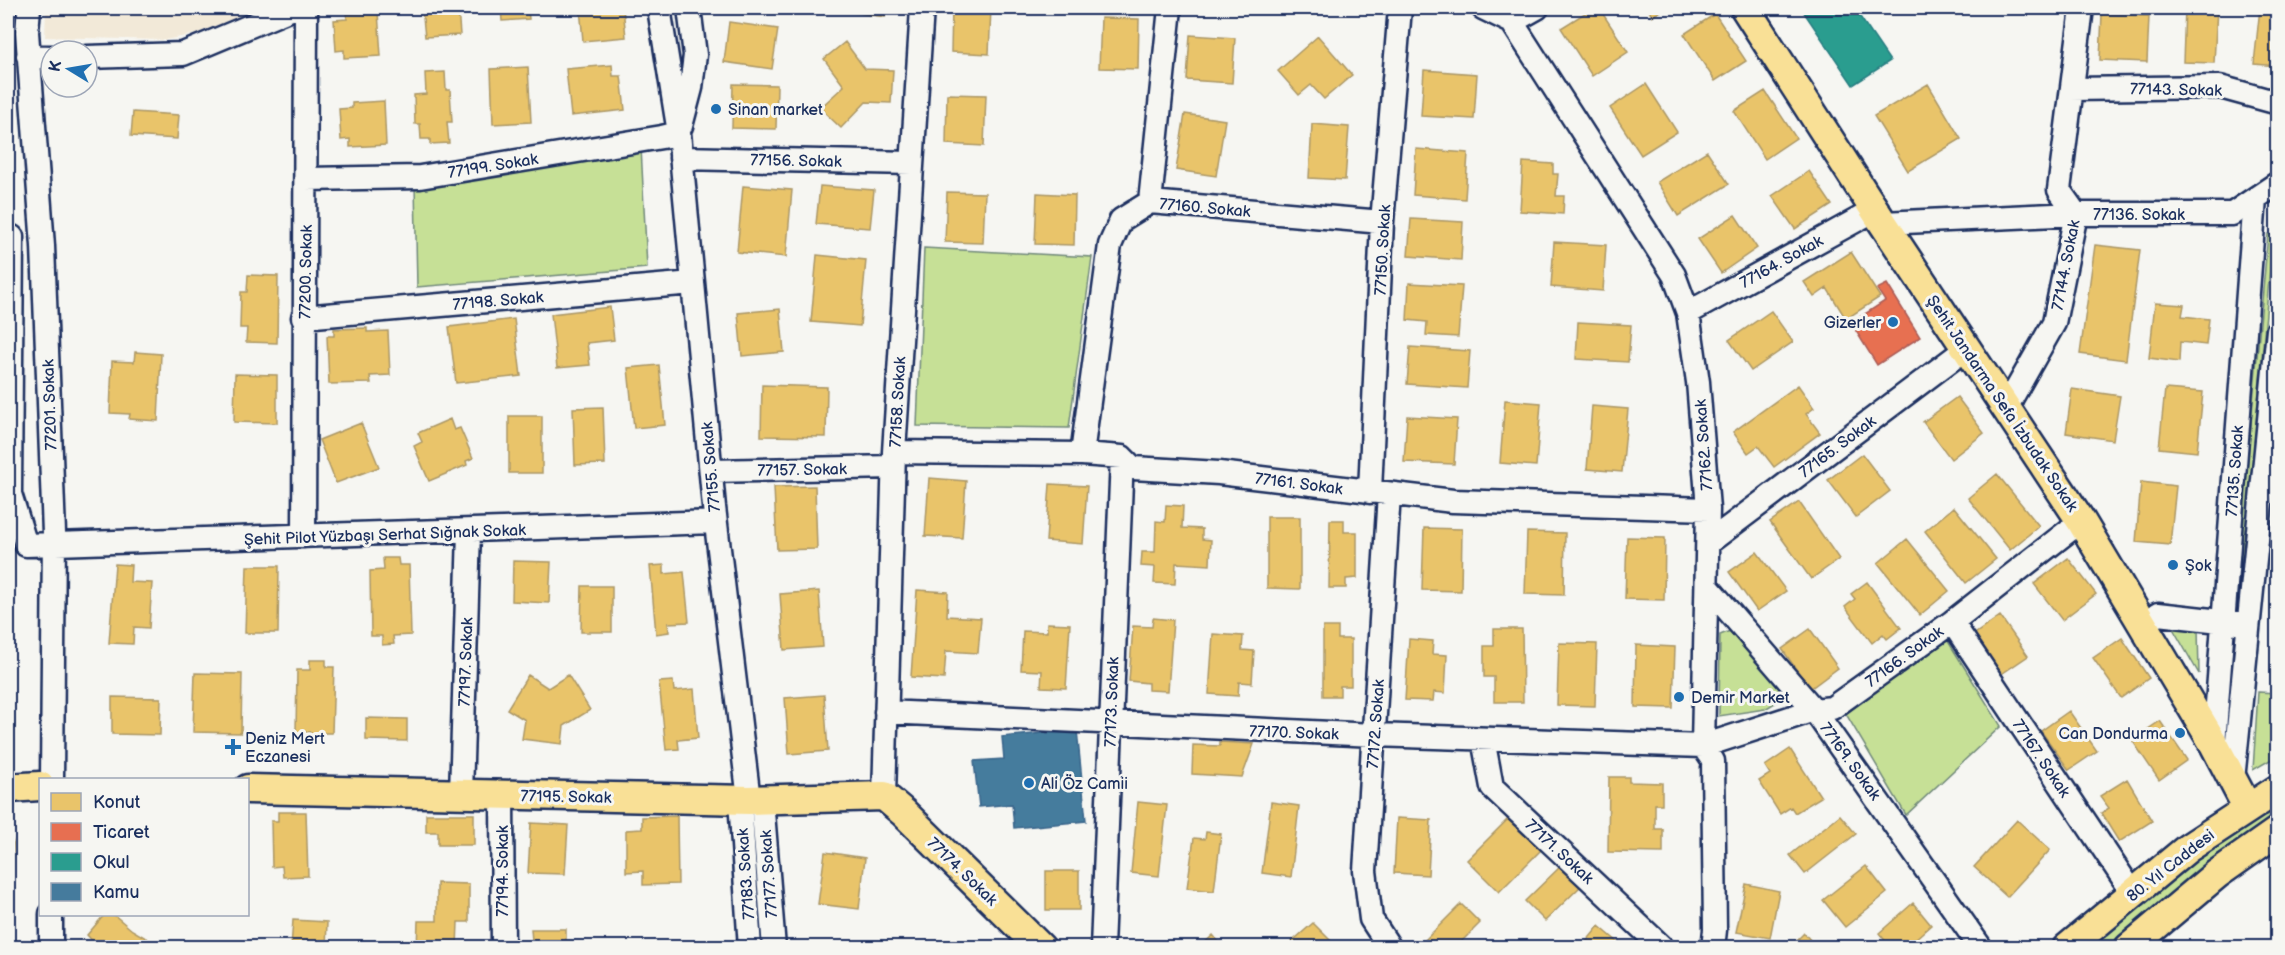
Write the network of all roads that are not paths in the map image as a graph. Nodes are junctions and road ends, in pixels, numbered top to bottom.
1 (29, 8) edge
2 (293, 8) edge
3 (306, 8) edge
4 (659, 8) edge
5 (689, 8) edge
6 (922, 8) edge
7 (1170, 8) edge
8 (1400, 8) edge
9 (1483, 8) edge
10 (1537, 8) edge
11 (1745, 8) edge
12 (2082, 8) edge
13 (1512, 22) junction
14 (17, 32) edge
15 (28, 56) junction
16 (39, 56) edge
17 (99, 57) edge
18 (2072, 88) junction
19 (2277, 103) edge
20 (679, 133) junction
21 (681, 158) junction
22 (910, 163) junction
23 (306, 179) junction
24 (2277, 183) edge
25 (2255, 198) junction
26 (1150, 202) junction
27 (2076, 214) junction
28 (1879, 216) junction
29 (1382, 222) junction
30 (43, 236) junction
31 (10, 238) edge
32 (693, 283) junction
33 (1688, 313) junction
34 (303, 317) junction
35 (2277, 330) edge
36 (1967, 348) junction
37 (2006, 408) junction
38 (1082, 454) junction
39 (1122, 457) junction
40 (893, 459) junction
41 (711, 471) junction
42 (1379, 493) junction
43 (9, 494) edge
44 (1708, 509) junction
45 (2080, 520) junction
46 (715, 522) junction
47 (469, 531) junction
48 (304, 536) junction
49 (1708, 543) junction
50 (55, 545) junction
51 (1707, 586) junction
52 (2223, 621) junction
53 (1952, 622) junction
54 (2248, 624) junction
55 (2143, 625) junction
56 (1814, 710) junction
57 (886, 712) junction
58 (1110, 724) junction
59 (1374, 735) junction
60 (1483, 739) junction
61 (2214, 744) junction
62 (1703, 746) junction
63 (52, 778) edge
64 (2233, 780) junction
65 (39, 786) edge
66 (8, 788) edge
67 (249, 789) edge
68 (2277, 789) edge
69 (461, 794) junction
70 (502, 795) junction
71 (884, 796) junction
72 (750, 800) junction
73 (2247, 807) junction
74 (2277, 831) edge
75 (2133, 893) junction
76 (51, 916) edge
77 (51, 948) edge
78 (503, 948) edge
79 (750, 948) edge
80 (774, 948) edge
81 (1041, 948) edge
82 (1102, 948) edge
83 (1390, 948) edge
84 (1663, 948) edge
85 (1713, 948) edge
86 (1981, 948) edge
87 (2067, 948) edge
88 (2129, 948) edge

1 - 14 street, 77201. Sokak
2 - 17 street
3 - 23 street, 77200. Sokak
4 - 20 street, 77155. Sokak
5 - 20 street, 77155. Sokak
6 - 22 street, 77158. Sokak
7 - 26 street, 77160. Sokak
8 - 29 street, 77150. Sokak
9 - 13 street
10 - 13 street
11 - 28 main road, Şehit Jandarma Sefa İzbudak Sokak
12 - 18 street, 77144. Sokak
13 - 33 street, 77162. Sokak
14 - 15 street, 77201. Sokak
15 - 16 street
15 - 30 street, 77201. Sokak
18 - 19 street, 77143. Sokak
18 - 27 street, 77144. Sokak
20 - 21 street, 77155. Sokak
20 - 23 street, 77199. Sokak
21 - 22 street, 77156. Sokak
21 - 32 street, 77155. Sokak
22 - 40 street, 77158. Sokak
23 - 34 street, 77200. Sokak
24 - 25 street, 77136. Sokak
25 - 27 street, 77136. Sokak
25 - 52 street, 77135. Sokak
26 - 29 street, 77160. Sokak
26 - 38 street
27 - 28 street, 77136. Sokak
27 - 37 street, 77144. Sokak
28 - 33 street, 77164. Sokak
28 - 36 main road, Şehit Jandarma Sefa İzbudak Sokak
29 - 42 street, 77150. Sokak
30 - 31 street
30 - 50 street, 77201. Sokak
31 - 43 street
32 - 34 street, 77198. Sokak
32 - 41 street, 77155. Sokak
33 - 44 street, 77162. Sokak
34 - 48 street, 77200. Sokak
35 - 54 street, 77135. Sokak
36 - 37 main road, Şehit Jandarma Sefa İzbudak Sokak
36 - 49 street, 77165. Sokak
37 - 45 main road, Şehit Jandarma Sefa İzbudak Sokak
38 - 39 street, 77161. Sokak
38 - 40 street, 77161. Sokak
39 - 42 street, 77161. Sokak
39 - 58 street, 77173. Sokak
40 - 41 street, 77157. Sokak
40 - 57 street, 77158. Sokak
41 - 46 street, 77155. Sokak
42 - 44 street, 77161. Sokak
42 - 59 street, 77172. Sokak
43 - 50 street, Şehit Pilot Yüzbaşı Serhat Sığnak Sokak
44 - 49 street, 77162. Sokak
45 - 53 street, 77166. Sokak
45 - 55 main road, Şehit Jandarma Sefa İzbudak Sokak
46 - 47 street, Şehit Pilot Yüzbaşı Serhat Sığnak Sokak
46 - 72 street, 77155. Sokak
47 - 48 street, Şehit Pilot Yüzbaşı Serhat Sığnak Sokak
47 - 69 street, 77197. Sokak
48 - 50 street, Şehit Pilot Yüzbaşı Serhat Sığnak Sokak
49 - 51 street, 77162. Sokak
50 - 63 street, 77201. Sokak
51 - 56 street, 77169. Sokak
51 - 62 street, 77162. Sokak
52 - 54 street
52 - 55 street
52 - 61 street, 77135. Sokak
53 - 56 street, 77166. Sokak
53 - 75 street, 77167. Sokak
54 - 64 street, 77135. Sokak
55 - 61 main road, Şehit Jandarma Sefa İzbudak Sokak
56 - 62 street, 77166. Sokak
56 - 86 street, 77169. Sokak
57 - 58 street, 77170. Sokak
57 - 71 street, 77158. Sokak
58 - 59 street, 77170. Sokak
58 - 82 street, 77173. Sokak
59 - 60 street, 77170. Sokak
59 - 83 street, 77172. Sokak
60 - 62 street, 77170. Sokak
60 - 84 street, 77171. Sokak
61 - 64 main road, Şehit Jandarma Sefa İzbudak Sokak
62 - 85 street, 77162. Sokak
64 - 73 main road, Şehit Jandarma Sefa İzbudak Sokak
65 - 66 main road
67 - 69 main road, 77195. Sokak
68 - 73 main road, 80. Yıl Caddesi
69 - 70 main road, 77195. Sokak
70 - 72 main road, 77195. Sokak
70 - 78 street, 77194. Sokak
71 - 72 main road, 77195. Sokak
71 - 81 main road, 77174. Sokak
72 - 79 street, 77183. Sokak
72 - 80 street, 77177. Sokak
73 - 75 main road, 80. Yıl Caddesi
74 - 88 main road
75 - 87 main road, 80. Yıl Caddesi
76 - 77 street

